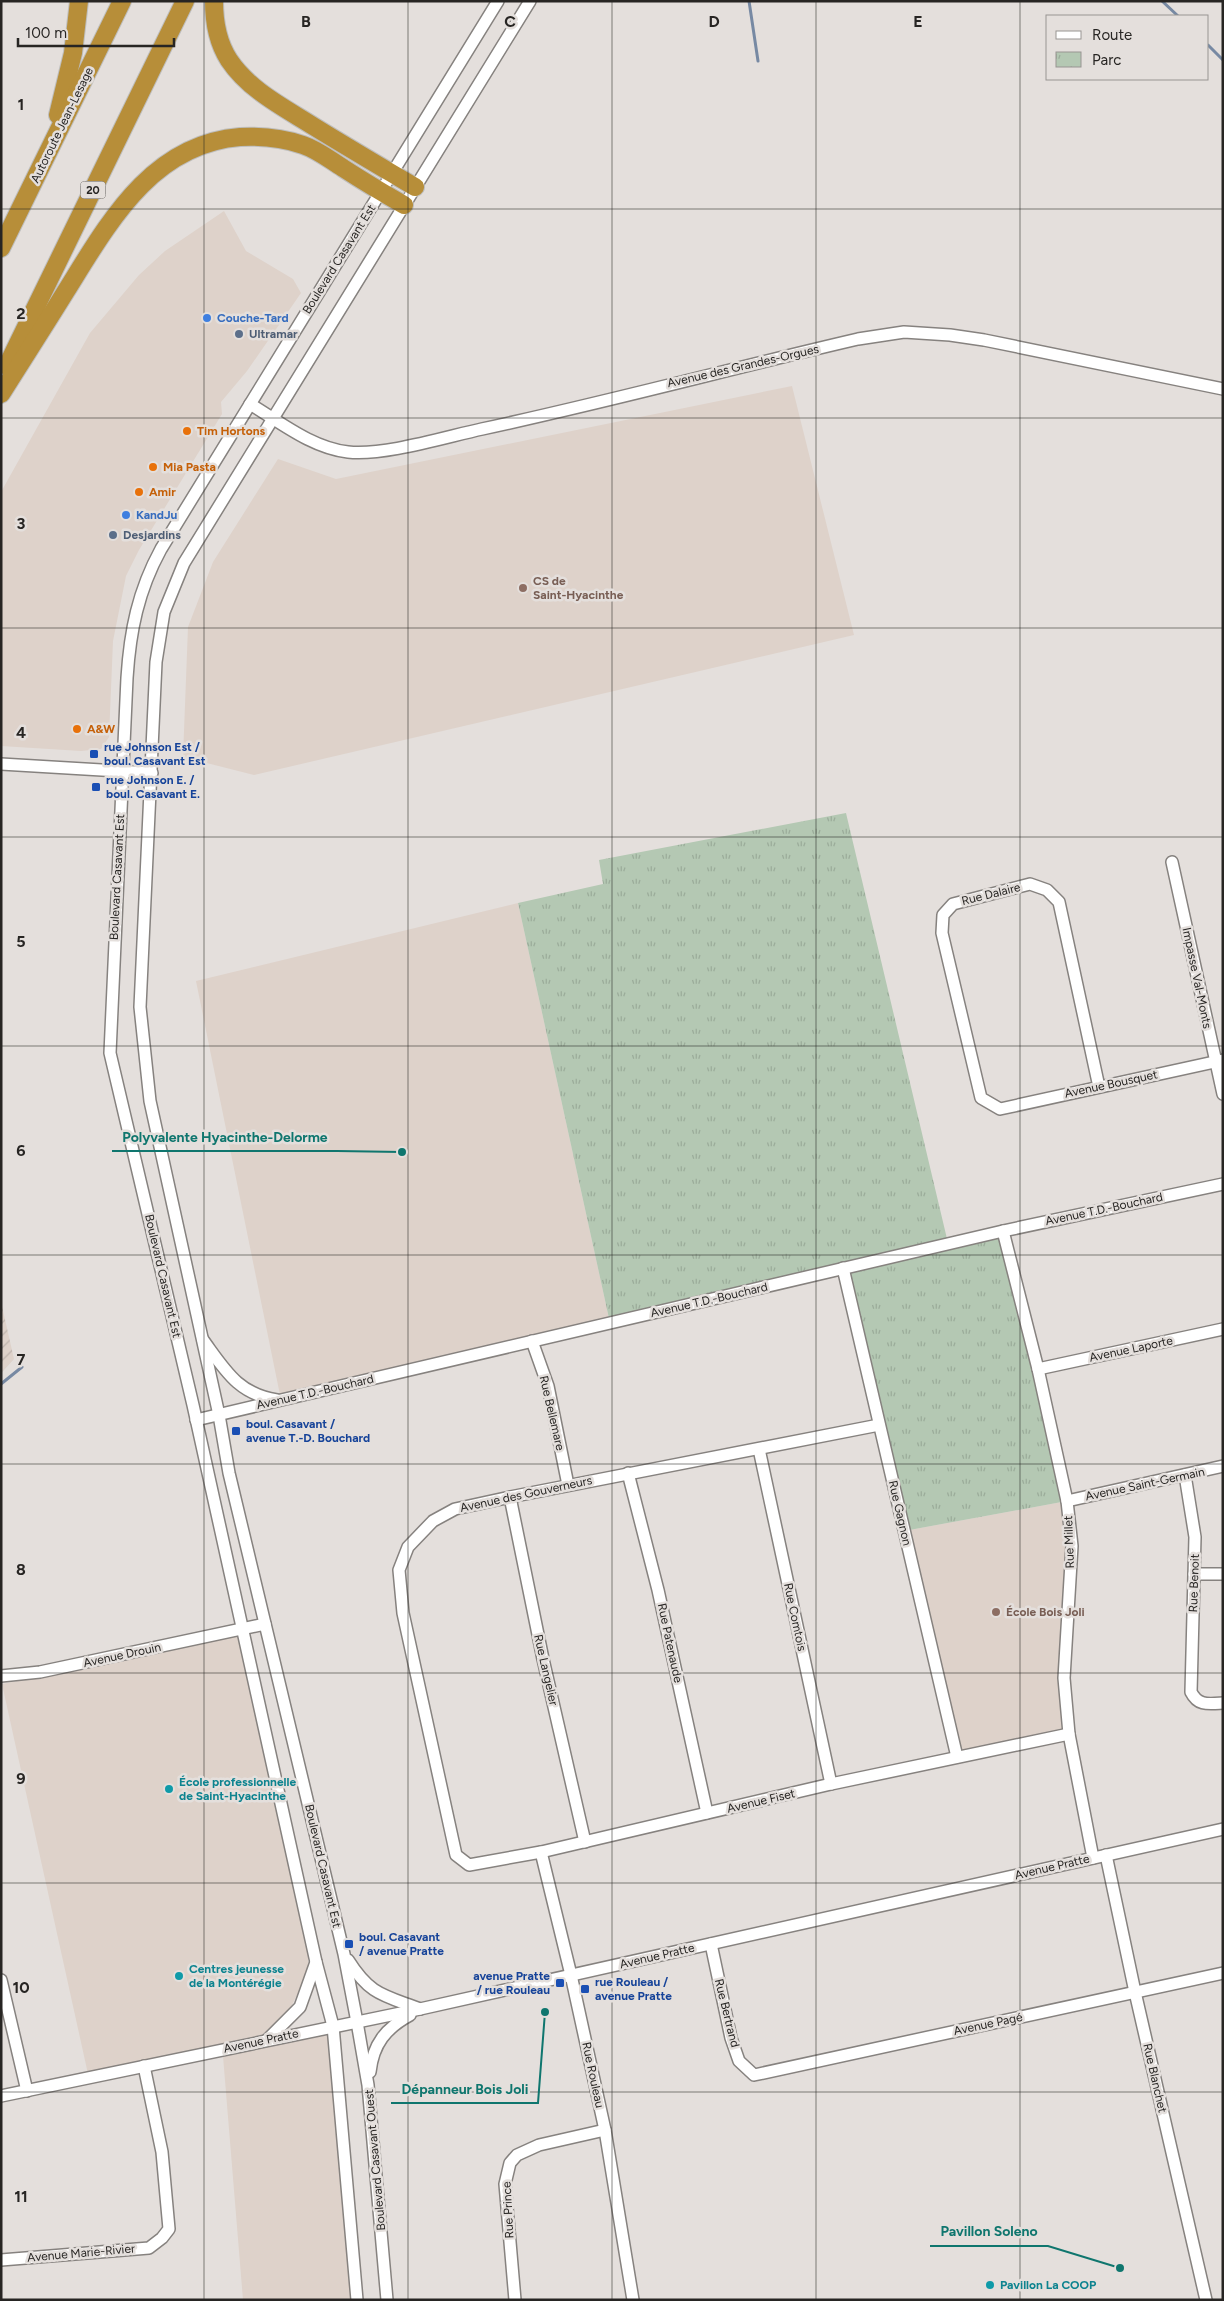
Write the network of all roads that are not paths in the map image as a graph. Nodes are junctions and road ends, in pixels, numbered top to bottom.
1 (79, 1) edge
2 (122, 1) edge
3 (185, 1) edge
4 (214, 1) edge
5 (498, 1) edge
6 (530, 1) edge
7 (50, 150) junction
8 (392, 173) junction
9 (415, 187) junction
10 (381, 191) junction
11 (404, 206) junction
12 (1, 248) edge
13 (1, 378) edge
14 (1223, 389) edge
15 (1, 394) edge
16 (250, 404) junction
17 (273, 418) junction
18 (1, 764) edge
19 (122, 772) junction
20 (152, 773) junction
21 (1172, 862) dead end
22 (1219, 1061) edge
23 (1099, 1087) junction
24 (1223, 1094) edge
25 (1000, 1109) joint
26 (1223, 1184) edge
27 (1003, 1231) junction
28 (843, 1268) junction
29 (1223, 1330) edge
30 (200, 1336) junction
31 (532, 1342) junction
32 (1038, 1369) junction
33 (281, 1400) junction
34 (219, 1415) junction
35 (196, 1420) junction
36 (879, 1425) junction
37 (760, 1449) junction
38 (1223, 1466) edge
39 (628, 1474) junction
40 (1185, 1475) junction
41 (568, 1485) junction
42 (510, 1497) junction
43 (1067, 1501) junction
44 (1194, 1574) junction
45 (1223, 1574) edge
46 (265, 1624) junction
47 (243, 1630) junction
48 (1, 1676) edge
49 (1223, 1703) edge
50 (1069, 1734) junction
51 (957, 1757) junction
52 (831, 1784) junction
53 (707, 1813) junction
54 (1223, 1829) edge
55 (585, 1842) junction
56 (541, 1852) junction
57 (456, 1855) joint
58 (1106, 1855) junction
59 (1092, 1858) junction
60 (711, 1944) junction
61 (344, 1954) junction
62 (316, 1962) junction
63 (1223, 1973) edge
64 (571, 1975) junction
65 (1, 1980) edge
66 (1135, 1992) junction
67 (420, 2009) junction
68 (357, 2022) junction
69 (333, 2026) junction
70 (267, 2040) junction
71 (144, 2066) junction
72 (754, 2075) joint
73 (368, 2084) junction
74 (27, 2091) junction
75 (1, 2096) edge
76 (605, 2130) junction
77 (1, 2260) edge
78 (357, 2300) edge
79 (387, 2300) edge
80 (515, 2300) edge
81 (633, 2300) edge
82 (1206, 2300) edge

1 - 7 highway
2 - 7 highway, Autoroute Jean-Lesage
3 - 13 highway, 20
4 - 8 highway
5 - 8 street, Boulevard Casavant Est
6 - 9 street, Boulevard Casavant Est
7 - 12 highway, Autoroute Jean-Lesage
8 - 9 highway
8 - 10 street, Boulevard Casavant Est
9 - 11 street, Boulevard Casavant Est
10 - 11 highway
10 - 15 highway
10 - 16 street, Boulevard Casavant Est
11 - 17 street, Boulevard Casavant Est
14 - 17 street, Avenue des Grandes-Orgues
16 - 17 street, Avenue des Grandes-Orgues
16 - 19 street, Boulevard Casavant Est
17 - 20 street, Boulevard Casavant Est
18 - 19 street
19 - 20 street
19 - 35 street, Boulevard Casavant Est
20 - 30 street, Boulevard Casavant Est
21 - 22 street, Impasse Val-Monts
22 - 23 street, Avenue Bousquet
22 - 24 street, Impasse Val-Monts
23 - 25 street, Avenue Bousquet
23 - 25 street, Rue Dalaire
26 - 27 street, Avenue T.D.-Bouchard
27 - 28 street, Avenue T.D.-Bouchard
27 - 32 street, Rue Millet
28 - 31 street, Avenue T.D.-Bouchard
28 - 36 street, Rue Gagnon
29 - 32 street, Avenue Laporte
30 - 33 street
30 - 34 street, Boulevard Casavant Est
31 - 33 street, Avenue T.D.-Bouchard
31 - 41 street, Rue Bellemare
32 - 43 street, Rue Millet
33 - 34 street, Avenue T.D.-Bouchard
34 - 35 street, Avenue T.D.-Bouchard
34 - 46 street, Boulevard Casavant Est
35 - 47 street, Boulevard Casavant Est
36 - 37 street, Avenue des Gouverneurs
36 - 51 street, Rue Gagnon
37 - 39 street, Avenue des Gouverneurs
37 - 52 street, Rue Comtois
38 - 40 street, Avenue Saint-Germain
39 - 41 street, Avenue des Gouverneurs
39 - 53 street, Rue Patenaude
40 - 43 street, Avenue Saint-Germain
40 - 44 street, Rue Benoit
41 - 42 street, Avenue des Gouverneurs
42 - 55 street, Rue Langelier
42 - 57 street, Avenue des Gouverneurs
43 - 50 street, Rue Millet
44 - 45 street
44 - 49 street, Rue Benoit
46 - 47 street
46 - 61 street, Boulevard Casavant Est
47 - 48 street, Avenue Drouin
47 - 62 street, Boulevard Casavant Est
50 - 51 street, Avenue Fiset
50 - 59 street, Rue Millet
51 - 52 street, Avenue Fiset
52 - 53 street, Avenue Fiset
53 - 55 street, Avenue Fiset
54 - 58 street, Avenue Pratte
55 - 56 street, Avenue Fiset
56 - 57 street, Avenue Fiset
56 - 64 street, Rue Rouleau
58 - 59 street, Avenue Pratte
58 - 66 street, Rue Blanchet
59 - 60 street, Avenue Pratte
60 - 64 street, Avenue Pratte
60 - 72 street, Rue Bertrand
61 - 67 street
61 - 68 street, Boulevard Casavant Est
62 - 69 street, Boulevard Casavant Est
62 - 70 street
63 - 66 street, Avenue Pagé
64 - 67 street, Avenue Pratte
64 - 76 street, Rue Rouleau
65 - 74 street
66 - 72 street, Avenue Pagé
66 - 82 street, Rue Blanchet
67 - 68 street, Avenue Pratte
67 - 73 street
68 - 69 street, Avenue Pratte
68 - 73 street, Boulevard Casavant Ouest
69 - 70 street, Avenue Pratte
69 - 78 street
70 - 71 street, Avenue Pratte
71 - 74 street, Avenue Pratte
71 - 77 street, Avenue Marie-Rivier
73 - 79 street, Boulevard Casavant Ouest
74 - 75 street, Avenue Pratte
76 - 80 street, Rue Prince
76 - 81 street, Rue Rouleau

